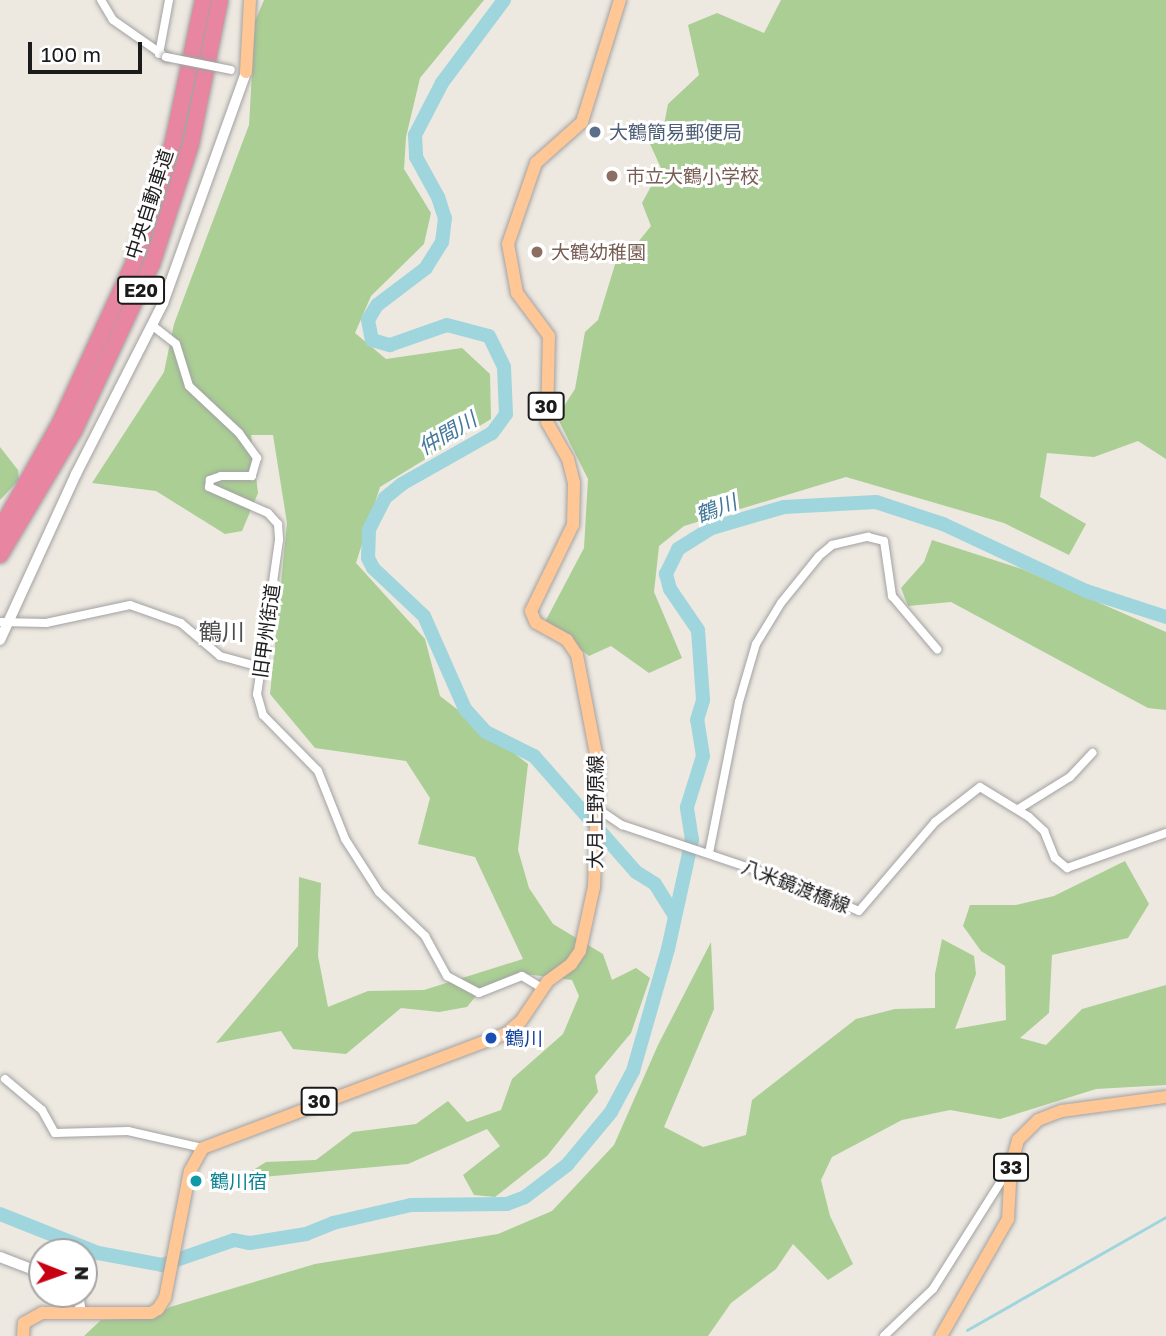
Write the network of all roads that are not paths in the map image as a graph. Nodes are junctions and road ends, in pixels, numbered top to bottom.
1 (101, 0) edge
2 (169, 0) edge
3 (203, 0) edge
4 (220, 0) edge
5 (250, 0) edge
6 (620, 0) edge
7 (163, 55) junction
8 (246, 72) junction
9 (153, 326) junction
10 (0, 530) edge
11 (0, 555) edge
12 (4, 623) edge
13 (0, 640) edge
14 (937, 649) dead end
15 (260, 667) junction
16 (1092, 753) dead end
17 (1020, 808) junction
18 (598, 812) junction
19 (1166, 833) edge
20 (709, 853) junction
21 (542, 988) junction
22 (5, 1079) dead end
23 (1166, 1097) edge
24 (203, 1148) junction
25 (1011, 1166) junction
26 (0, 1257) edge
27 (28, 1268) edge
28 (80, 1308) edge
29 (81, 1313) junction
30 (23, 1336) edge
31 (884, 1336) edge
32 (941, 1336) edge

1 - 7 street
2 - 7 street
3 - 10 highway, 中央自動車道 / E20
4 - 11 highway, 中央自動車道 / E20
5 - 8 main road
6 - 18 main road, 大月上野原線 / 30
7 - 8 street, bridge
8 - 9 street
9 - 12 street
9 - 15 street, 旧甲州街道
12 - 13 street
12 - 15 street
14 - 20 street
15 - 21 street, 旧甲州街道
16 - 17 street
17 - 19 street, 八米鏡渡橋線
17 - 20 street, 八米鏡渡橋線
18 - 20 street
18 - 21 main road, 大月上野原線 / 30
21 - 24 main road, 大月上野原線 / 30
22 - 24 street
23 - 25 main road, 33
24 - 29 main road
25 - 31 street
25 - 32 main road, 33
26 - 27 street
28 - 29 street
29 - 30 main road

